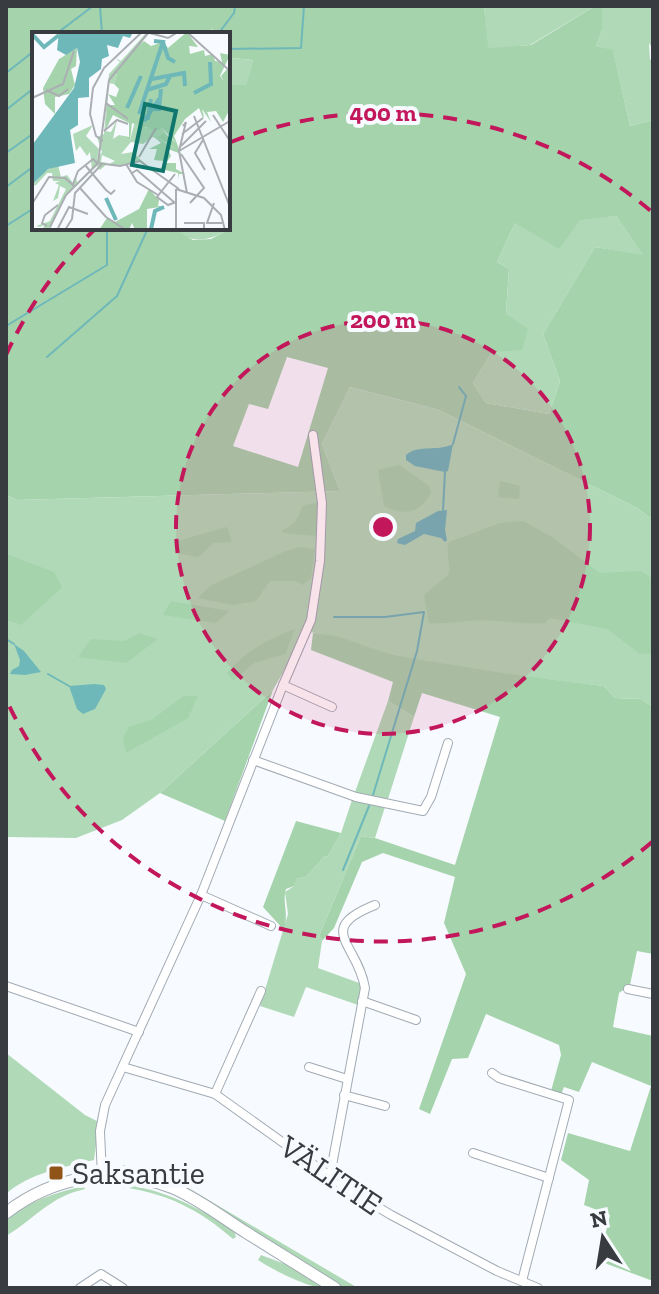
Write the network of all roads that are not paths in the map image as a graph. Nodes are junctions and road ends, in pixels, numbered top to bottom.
1 (313, 435) dead end
2 (283, 685) junction
3 (332, 707) dead end
4 (448, 743) dead end
5 (253, 760) junction
6 (201, 895) junction
7 (375, 905) dead end
8 (271, 926) dead end
9 (6, 986) edge
10 (628, 989) dead end
11 (261, 991) dead end
12 (653, 994) edge
13 (362, 1001) junction
14 (416, 1020) dead end
15 (139, 1032) junction
16 (123, 1067) junction
17 (309, 1067) dead end
18 (492, 1073) dead end
19 (347, 1079) junction
20 (215, 1094) junction
21 (344, 1095) junction
22 (385, 1106) dead end
23 (473, 1153) dead end
24 (330, 1176) junction
25 (102, 1177) junction
26 (549, 1178) junction
27 (6, 1213) edge
28 (522, 1281) junction
29 (80, 1288) edge
30 (123, 1288) edge
31 (335, 1288) edge
32 (538, 1288) edge

1 - 2 street
2 - 3 street
2 - 5 street
4 - 5 street
5 - 6 street
6 - 8 street
6 - 15 street
7 - 13 street
9 - 15 street
10 - 12 street
11 - 20 street
13 - 14 street
13 - 19 street
15 - 16 street
16 - 20 street, VÄLITIE
16 - 25 street
17 - 19 street
18 - 26 street
19 - 21 street
20 - 24 street, VÄLITIE
21 - 22 street
21 - 24 street
23 - 26 street
24 - 28 street, VÄLITIE
25 - 27 main road
25 - 31 main road
26 - 28 street
28 - 32 street, VÄLITIE
29 - 30 street

